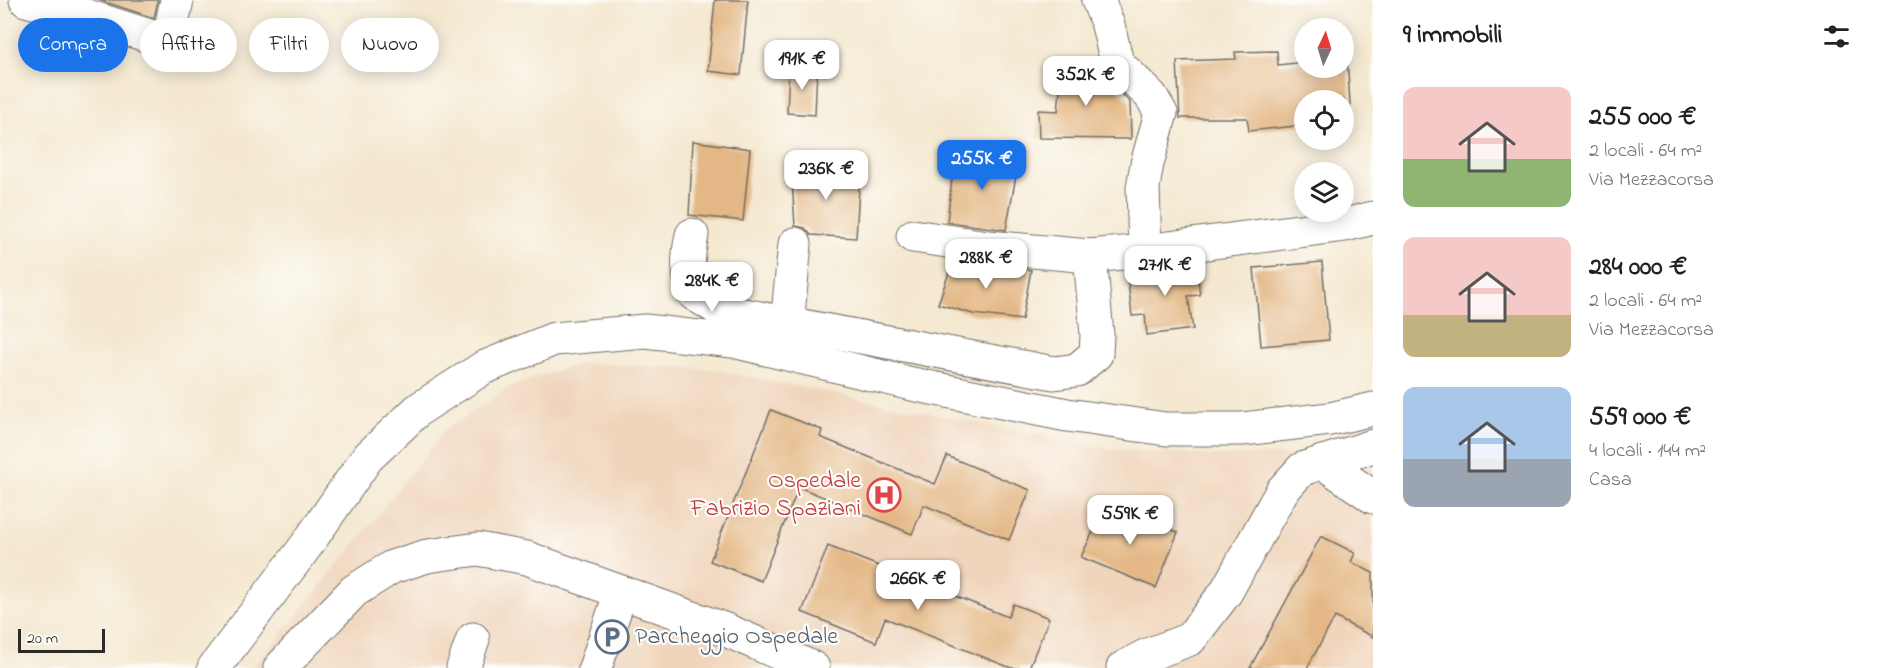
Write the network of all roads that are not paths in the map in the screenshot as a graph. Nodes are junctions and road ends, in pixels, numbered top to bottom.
1 (26, 0) edge
2 (177, 0) edge
3 (1098, 0) edge
4 (1373, 218) edge
5 (692, 235) dead end
6 (913, 236) dead end
7 (795, 244) dead end
8 (1144, 252) junction
9 (1090, 256) junction
10 (787, 324) junction
11 (1373, 409) edge
12 (1373, 446) edge
13 (1322, 462) junction
14 (1373, 497) edge
15 (621, 592) junction
16 (1190, 653) edge
17 (214, 668) edge
18 (280, 668) edge
19 (595, 668) edge
20 (813, 668) edge
21 (1124, 668) edge

1 - 2 street
3 - 8 street
4 - 8 street
5 - 10 street
6 - 9 street
7 - 10 street
8 - 9 street
9 - 10 street
11 - 17 street
12 - 13 street
13 - 14 street
13 - 16 street
15 - 18 street
15 - 19 street
15 - 20 street
16 - 21 street

